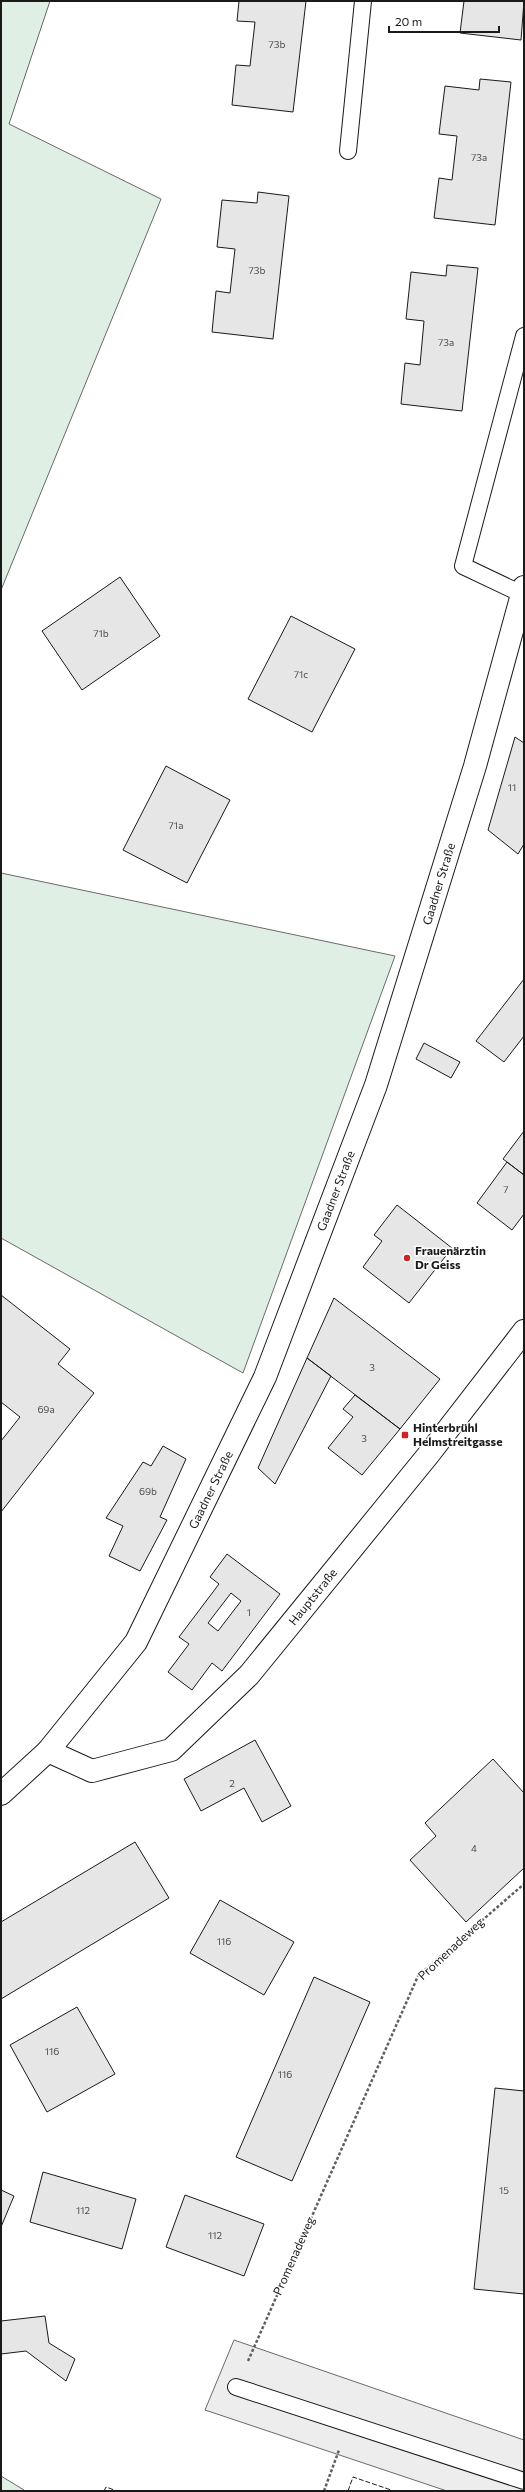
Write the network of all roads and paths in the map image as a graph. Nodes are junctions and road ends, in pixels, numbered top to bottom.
1 (363, 1) edge
2 (348, 151) dead end
3 (524, 336) edge
4 (523, 590) edge
5 (524, 1331) edge
6 (48, 1751) junction
7 (1, 1794) edge
8 (524, 1884) edge
9 (236, 2387) joint
10 (348, 2424) junction
11 (524, 2481) edge
12 (324, 2491) edge

1 - 2 lane
3 - 4 lane
4 - 6 main road, Gaadner Straße
5 - 6 main road, Hauptstraße
6 - 7 main road, Gaadner Straße
8 - 9 path, Promenadeweg
9 - 10 lane
10 - 11 lane
10 - 12 path

